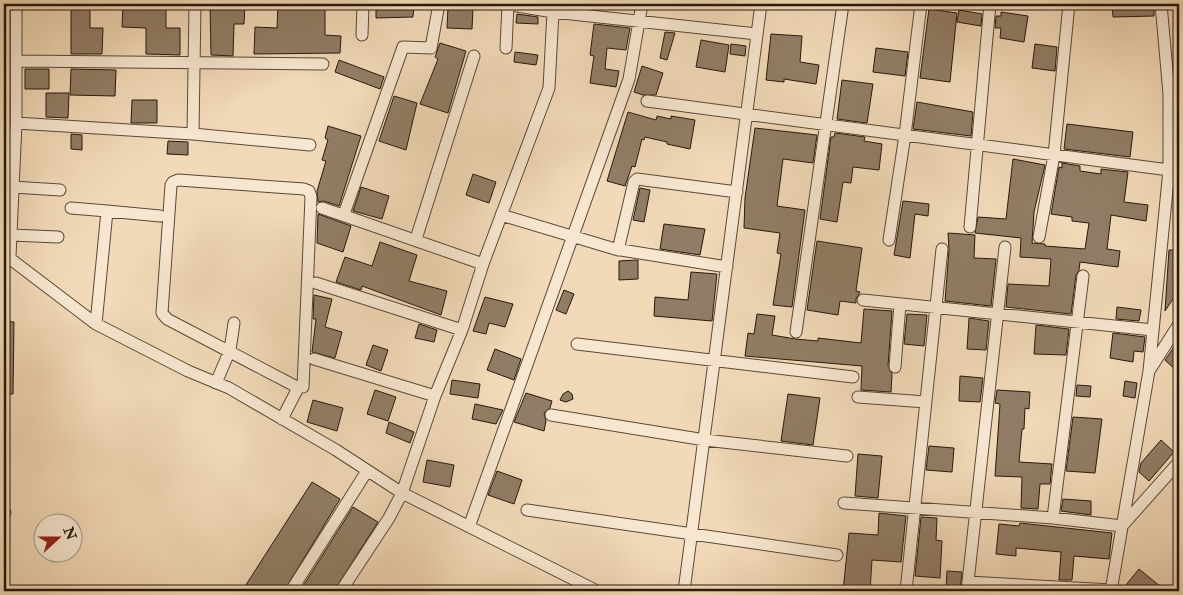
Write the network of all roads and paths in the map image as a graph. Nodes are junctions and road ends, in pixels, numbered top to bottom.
1 (16, 4) edge
2 (196, 4) edge
3 (363, 4) edge
4 (439, 4) edge
5 (507, 4) edge
6 (642, 4) edge
7 (761, 4) edge
8 (843, 4) edge
9 (921, 4) edge
10 (990, 4) edge
11 (1069, 4) edge
12 (1161, 4) edge
13 (577, 8) edge
14 (553, 12) junction
15 (640, 20) junction
16 (757, 34) junction
17 (362, 35) dead end
18 (506, 48) dead end
19 (474, 56) dead end
20 (17, 61) junction
21 (196, 61) junction
22 (323, 64) dead end
23 (1174, 94) edge
24 (646, 101) dead end
25 (748, 112) junction
26 (16, 123) junction
27 (826, 124) junction
28 (193, 134) junction
29 (905, 135) junction
30 (310, 145) dead end
31 (978, 145) junction
32 (1054, 155) junction
33 (1169, 170) junction
34 (13, 187) junction
35 (60, 190) dead end
36 (737, 192) junction
37 (72, 208) dead end
38 (322, 208) dead end
39 (107, 211) junction
40 (344, 214) junction
41 (501, 215) junction
42 (160, 216) dead end
43 (970, 227) dead end
44 (11, 235) junction
45 (58, 237) dead end
46 (1039, 237) dead end
47 (574, 238) junction
48 (416, 239) junction
49 (889, 240) dead end
50 (1005, 247) dead end
51 (942, 249) dead end
52 (618, 250) junction
53 (7, 255) edge
54 (482, 264) junction
55 (727, 268) junction
56 (1084, 276) dead end
57 (316, 283) dead end
58 (863, 300) dead end
59 (900, 304) junction
60 (936, 308) junction
61 (999, 314) junction
62 (234, 323) dead end
63 (1078, 323) junction
64 (96, 324) junction
65 (1179, 324) edge
66 (462, 330) junction
67 (1153, 330) junction
68 (796, 332) dead end
69 (577, 344) dead end
70 (230, 350) junction
71 (314, 359) dead end
72 (715, 360) junction
73 (895, 367) dead end
74 (1149, 371) junction
75 (853, 377) dead end
76 (216, 383) junction
77 (298, 388) junction
78 (435, 396) junction
79 (858, 397) dead end
80 (926, 402) junction
81 (552, 414) dead end
82 (282, 419) junction
83 (705, 440) junction
84 (847, 456) dead end
85 (1177, 470) edge
86 (367, 471) junction
87 (402, 493) junction
88 (844, 503) dead end
89 (915, 508) junction
90 (527, 510) dead end
91 (974, 514) junction
92 (1053, 518) junction
93 (1122, 526) junction
94 (469, 528) junction
95 (692, 535) junction
96 (837, 556) dead end
97 (968, 587) edge
98 (1112, 590) edge
99 (291, 591) edge
100 (341, 591) edge
101 (597, 591) edge
102 (684, 591) edge
103 (906, 591) edge

1 - 20 street
2 - 21 street
3 - 17 street
4 - 40 street
5 - 14 street
5 - 18 street
6 - 15 street
7 - 16 street
8 - 27 street
9 - 29 street
10 - 31 street
11 - 32 street
12 - 23 street
13 - 14 street
13 - 15 street
14 - 41 street
15 - 16 street
15 - 47 street
16 - 25 street
19 - 48 street
20 - 21 street
20 - 26 street
21 - 22 street
21 - 28 street
23 - 33 street
24 - 25 street
25 - 27 street
25 - 36 street
26 - 28 street
26 - 34 street
27 - 29 street
27 - 68 street
28 - 30 street
29 - 31 street
29 - 49 street
31 - 32 street
31 - 43 street
32 - 33 street
32 - 46 street
33 - 67 street
34 - 35 street
34 - 44 street
36 - 52 street
36 - 55 street
37 - 39 street
38 - 40 street
39 - 42 street
39 - 64 street
40 - 48 street
41 - 47 street
41 - 54 street
44 - 45 street
44 - 53 street
47 - 52 street
47 - 94 street
48 - 54 street
50 - 61 street
51 - 60 street
52 - 55 street
53 - 64 street
54 - 66 street
55 - 72 street
56 - 63 street
57 - 66 street
58 - 59 street
59 - 60 street
59 - 73 street
60 - 61 street
60 - 80 street
61 - 63 street
61 - 91 street
62 - 70 street
63 - 67 street
63 - 92 street
64 - 76 street
65 - 74 street
66 - 78 street
67 - 74 street
69 - 72 street
70 - 76 street
70 - 77 street
70 - 77 street
71 - 78 street
72 - 75 street
72 - 83 street
74 - 93 street
76 - 82 street
77 - 82 street
78 - 87 street
79 - 80 street
80 - 89 street
81 - 83 street
82 - 86 street
83 - 84 street
83 - 95 street
85 - 93 street
86 - 87 street
86 - 99 street
87 - 94 street
87 - 100 street
88 - 89 street
89 - 91 street
89 - 103 street
90 - 95 street
91 - 92 street
91 - 97 street
92 - 93 street
93 - 98 street
94 - 101 street
95 - 96 street
95 - 102 street
97 - 98 street

